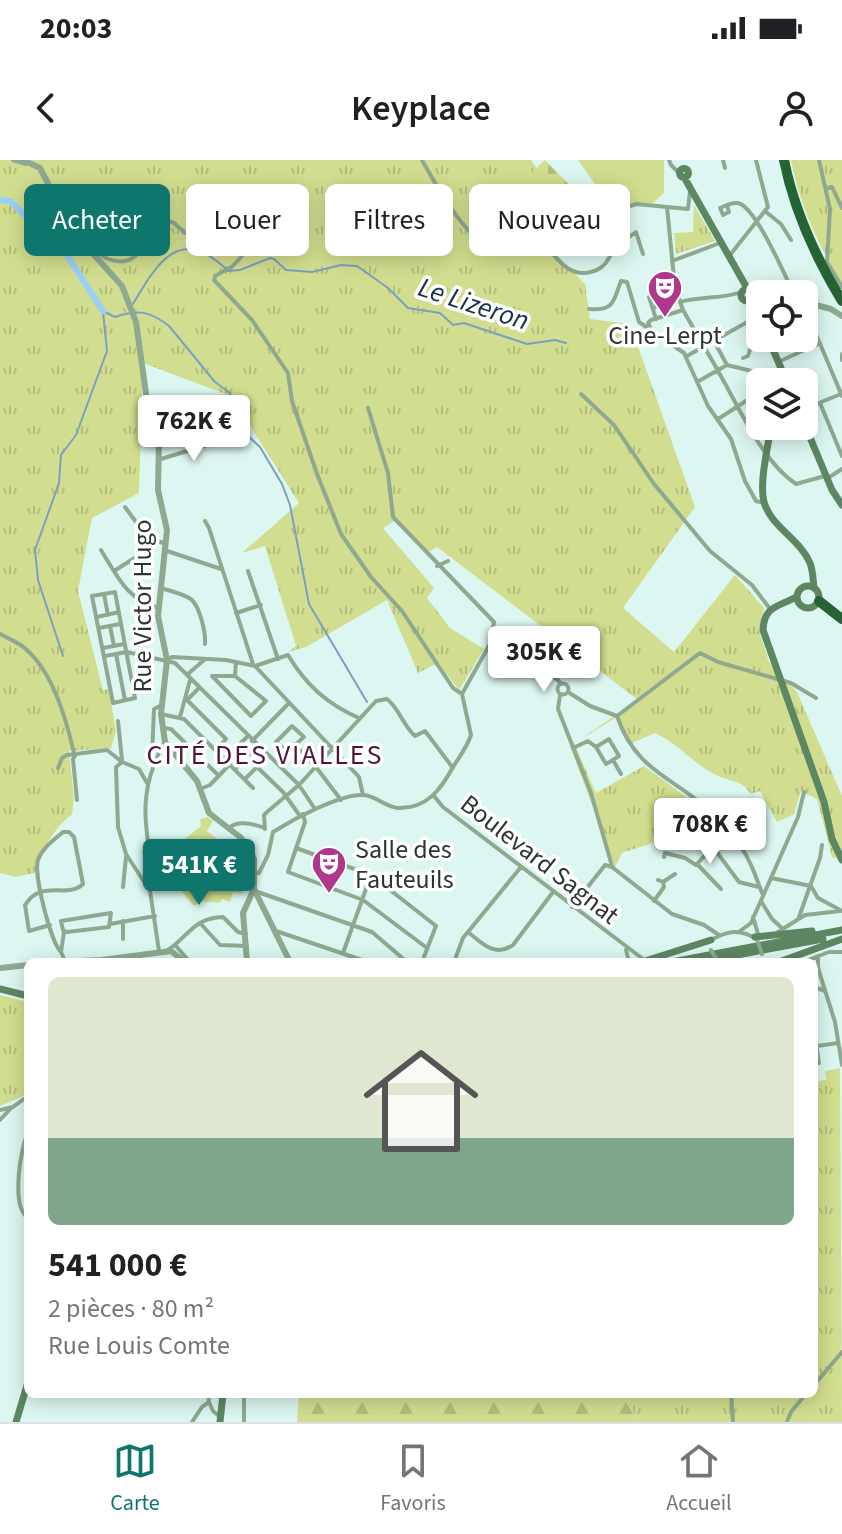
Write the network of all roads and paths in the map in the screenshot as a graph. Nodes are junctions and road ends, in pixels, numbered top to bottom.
1 (13, 160) edge
2 (23, 160) edge
3 (422, 160) edge
4 (723, 160) edge
5 (756, 160) edge
6 (785, 160) edge
7 (819, 160) edge
8 (670, 163) edge
9 (40, 168) junction
10 (725, 168) dead end
11 (685, 169) edge
12 (48, 184) edge
13 (827, 188) junction
14 (692, 192) junction
15 (727, 205) dead end
16 (630, 206) edge
17 (667, 207) junction
18 (842, 208) edge
19 (766, 212) junction
20 (170, 222) edge
21 (757, 222) junction
22 (469, 230) edge
23 (630, 236) edge
24 (791, 240) dead end
25 (720, 243) junction
26 (643, 254) dead end
27 (93, 256) edge
28 (105, 256) edge
29 (137, 256) edge
30 (554, 256) edge
31 (608, 256) edge
32 (728, 257) junction
33 (672, 261) junction
34 (787, 280) edge
35 (842, 287) edge
36 (743, 290) junction
37 (746, 294) edge
38 (677, 296) junction
39 (649, 297) dead end
40 (842, 299) edge
41 (680, 302) junction
42 (818, 306) edge
43 (654, 308) junction
44 (589, 309) dead end
45 (683, 310) junction
46 (746, 314) edge
47 (842, 316) edge
48 (656, 319) junction
49 (652, 331) junction
50 (818, 338) edge
51 (714, 341) junction
52 (820, 343) joint
53 (705, 347) junction
54 (749, 352) edge
55 (774, 352) edge
56 (799, 352) edge
57 (842, 354) edge
58 (686, 357) junction
59 (743, 358) dead end
60 (842, 360) edge
61 (778, 362) junction
62 (727, 365) junction
63 (780, 368) edge
64 (746, 369) edge
65 (717, 370) junction
66 (842, 376) edge
67 (836, 379) junction
68 (697, 382) junction
69 (581, 394) dead end
70 (842, 395) edge
71 (746, 401) edge
72 (820, 403) joint
73 (738, 406) junction
74 (368, 408) dead end
75 (718, 419) junction
76 (769, 440) edge
77 (811, 440) edge
78 (220, 441) dead end
79 (767, 455) junction
80 (842, 456) edge
81 (161, 459) junction
82 (842, 469) edge
83 (827, 477) junction
84 (764, 503) junction
85 (842, 503) edge
86 (125, 507) dead end
87 (205, 521) dead end
88 (167, 548) junction
89 (101, 550) dead end
90 (141, 554) dead end
91 (448, 561) dead end
92 (437, 566) junction
93 (223, 570) junction
94 (114, 571) junction
95 (248, 571) dead end
96 (811, 587) junction
97 (161, 588) junction
98 (104, 594) junction
99 (797, 600) junction
100 (819, 601) junction
101 (261, 605) junction
102 (159, 608) junction
103 (770, 609) junction
104 (119, 612) junction
105 (236, 613) junction
106 (108, 615) junction
107 (97, 617) junction
108 (842, 619) edge
109 (121, 624) junction
110 (110, 626) junction
111 (99, 628) junction
112 (0, 634) edge
113 (491, 642) junction
114 (125, 644) junction
115 (205, 644) dead end
116 (114, 646) junction
117 (103, 648) junction
118 (127, 652) junction
119 (116, 654) junction
120 (105, 656) junction
121 (278, 659) junction
122 (167, 660) junction
123 (204, 660) junction
124 (236, 662) junction
125 (255, 666) junction
126 (235, 676) junction
127 (189, 677) junction
128 (781, 681) junction
129 (561, 684) junction
130 (199, 688) junction
131 (568, 692) junction
132 (462, 694) junction
133 (560, 695) junction
134 (816, 698) dead end
135 (125, 700) junction
136 (187, 700) junction
137 (290, 702) junction
138 (162, 705) junction
139 (161, 714) junction
140 (617, 716) junction
141 (180, 717) junction
142 (359, 718) junction
143 (118, 721) dead end
144 (163, 728) junction
145 (247, 737) junction
146 (252, 741) junction
147 (165, 742) junction
148 (294, 744) junction
149 (257, 746) junction
150 (333, 746) junction
151 (596, 747) junction
152 (573, 748) junction
153 (216, 750) junction
154 (75, 753) junction
155 (152, 756) dead end
156 (224, 759) junction
157 (613, 760) junction
158 (122, 762) junction
159 (230, 764) junction
160 (316, 767) junction
161 (58, 768) dead end
162 (453, 768) junction
163 (235, 769) junction
164 (621, 774) dead end
165 (219, 776) junction
166 (245, 779) junction
167 (147, 783) junction
168 (299, 785) junction
169 (253, 788) dead end
170 (200, 789) junction
171 (804, 792) dead end
172 (363, 795) junction
173 (434, 796) junction
174 (287, 798) junction
175 (77, 800) dead end
176 (341, 800) junction
177 (315, 809) junction
178 (301, 815) junction
179 (718, 820) junction
180 (229, 828) junction
181 (724, 828) junction
182 (265, 829) junction
183 (273, 832) junction
184 (710, 843) junction
185 (822, 845) dead end
186 (149, 848) dead end
187 (296, 848) junction
188 (716, 851) junction
189 (126, 854) junction
190 (664, 857) dead end
191 (842, 860) edge
192 (697, 864) junction
193 (521, 867) junction
194 (612, 867) junction
195 (254, 874) junction
196 (675, 874) dead end
197 (371, 875) junction
198 (771, 878) junction
199 (811, 886) junction
200 (123, 887) dead end
201 (759, 887) junction
202 (721, 889) dead end
203 (254, 890) junction
204 (41, 892) junction
205 (553, 892) junction
206 (363, 900) junction
207 (762, 900) junction
208 (654, 901) junction
209 (572, 907) junction
210 (842, 911) edge
211 (155, 916) junction
212 (753, 917) junction
213 (799, 917) junction
214 (123, 921) junction
215 (200, 923) junction
216 (751, 923) junction
217 (110, 924) junction
218 (50, 925) junction
219 (353, 925) junction
220 (783, 929) junction
221 (710, 930) junction
222 (740, 931) junction
223 (64, 932) junction
224 (275, 932) junction
225 (468, 932) junction
226 (842, 933) edge
227 (246, 934) junction
228 (719, 935) junction
229 (768, 936) junction
230 (756, 938) junction
231 (123, 939) dead end
232 (711, 940) junction
233 (176, 945) junction
234 (247, 946) junction
235 (427, 948) junction
236 (625, 948) junction
237 (61, 952) junction
238 (163, 952) junction
239 (842, 952) edge
240 (343, 953) junction
241 (818, 956) junction
242 (64, 958) edge
243 (119, 958) edge
244 (182, 958) edge
245 (184, 958) edge
246 (247, 958) edge
247 (288, 958) edge
248 (357, 958) edge
249 (402, 958) edge
250 (423, 958) edge
251 (455, 958) edge
252 (628, 958) edge
253 (640, 958) edge
254 (654, 958) edge
255 (695, 958) edge
256 (716, 958) edge
257 (719, 958) edge
258 (760, 958) edge
259 (788, 958) edge
260 (813, 958) edge
261 (24, 966) edge
262 (1, 969) edge
263 (818, 988) edge
264 (0, 989) edge
265 (825, 991) junction
266 (24, 995) edge
267 (838, 1043) junction
268 (818, 1046) edge
269 (818, 1054) edge
270 (819, 1063) dead end
271 (842, 1065) edge
272 (24, 1099) edge
273 (13, 1107) junction
274 (0, 1110) edge
275 (0, 1120) edge
276 (24, 1143) edge
277 (24, 1216) edge
278 (842, 1352) edge
279 (818, 1380) edge
280 (24, 1395) edge
281 (208, 1398) edge
282 (223, 1398) edge
283 (244, 1398) edge
284 (731, 1398) edge
285 (803, 1398) edge
286 (209, 1402) junction
287 (220, 1420) edge
288 (16, 1422) edge
289 (192, 1422) edge
290 (244, 1422) edge
291 (733, 1422) edge
292 (787, 1422) edge

1 - 9 street
2 - 9 street
3 - 22 street
4 - 10 street
5 - 19 street
6 - 40 highway
7 - 13 street
8 - 11 street
9 - 12 street
11 - 14 main road
13 - 18 street
13 - 35 street
14 - 17 street
14 - 25 main road
15 - 21 street
16 - 17 street
17 - 33 street
19 - 21 street
19 - 24 street
20 - 132 street
21 - 32 street
21 - 34 street
23 - 26 street
25 - 32 main road
25 - 33 street
27 - 81 street, Rue Victor Hugo
28 - 29 street
30 - 31 street
32 - 36 main road
33 - 38 street
36 - 37 main road
36 - 41 street
38 - 41 street
38 - 43 street
39 - 43 street
41 - 45 street
42 - 47 street
43 - 48 street
44 - 49 street
45 - 48 street
45 - 53 street
46 - 51 street
48 - 49 street
49 - 58 street
50 - 52 street
51 - 53 street
51 - 62 street
52 - 67 street
53 - 58 street
53 - 65 street
54 - 59 street
55 - 61 main road
56 - 61 street
57 - 60 street
58 - 68 street
61 - 63 main road
62 - 64 street
62 - 65 street
65 - 68 street
65 - 73 street
66 - 67 street
67 - 70 street
68 - 75 street
69 - 103 street
70 - 72 street
71 - 73 street
72 - 80 street
73 - 75 street
73 - 79 street
74 - 92 street
75 - 84 street
76 - 79 main road
77 - 83 main road
78 - 81 street
79 - 83 street
79 - 84 main road
81 - 88 street, Rue Victor Hugo
82 - 83 street
83 - 85 main road
84 - 96 main road
86 - 88 street
87 - 93 street
88 - 93 street
88 - 97 street, Rue Victor Hugo
89 - 94 street
90 - 94 street
91 - 92 street
92 - 113 street
93 - 105 street
94 - 102 street
95 - 101 street
96 - 99 main road
96 - 100 main road
97 - 102 street, Rue Victor Hugo
97 - 115 street
98 - 104 street
98 - 106 street
98 - 107 street
99 - 100 main road
99 - 103 main road
100 - 108 highway
101 - 105 street
101 - 121 street
102 - 122 street, Rue Victor Hugo
103 - 128 main road
104 - 106 street
104 - 109 street
105 - 125 street
106 - 107 street
107 - 111 street
109 - 110 street
109 - 114 street
110 - 111 street
110 - 116 street
111 - 117 street
112 - 154 street
113 - 129 street
113 - 132 street
114 - 116 street
114 - 118 street
116 - 117 street
117 - 120 street
118 - 119 street
118 - 122 street
118 - 135 street
119 - 120 street
119 - 135 street
120 - 135 street
121 - 125 street
121 - 142 street
122 - 123 street
122 - 127 street
122 - 138 street, Rue Victor Hugo
123 - 124 street
123 - 127 street
124 - 125 street
124 - 126 street
125 - 137 street
126 - 126 street
127 - 130 street
127 - 136 street
128 - 134 street
128 - 140 street
128 - 191 main road
129 - 131 street
129 - 133 street
130 - 136 street
130 - 145 street
131 - 133 street
131 - 140 street
132 - 162 street
133 - 152 street
136 - 141 street
136 - 153 street
137 - 146 street
137 - 150 street
138 - 139 street, Rue Victor Hugo
138 - 155 street
139 - 141 street
139 - 144 street, Rue Victor Hugo
140 - 179 street
141 - 153 street
142 - 150 street
142 - 162 street
143 - 158 street
144 - 147 street, Rue Victor Hugo
144 - 165 street
145 - 146 street
145 - 156 street
146 - 149 street
147 - 167 street
147 - 170 street
148 - 148 street
148 - 160 street
149 - 163 street
149 - 168 street
150 - 160 street
150 - 172 street
151 - 152 street
151 - 157 street
151 - 157 street
152 - 194 street
153 - 156 street
154 - 158 street
154 - 161 street
154 - 175 street
156 - 159 street
157 - 164 street
158 - 167 street
158 - 189 street
159 - 163 street
159 - 165 street
160 - 168 street
160 - 176 street
162 - 173 street
163 - 166 street
165 - 170 street
166 - 169 street
166 - 174 street
167 - 186 street
168 - 174 street
168 - 177 street
170 - 180 street
171 - 198 street
172 - 173 street
172 - 176 street
173 - 193 street, Boulevard Sagnat
174 - 178 street
174 - 182 street
176 - 177 street
177 - 178 street
178 - 183 street
178 - 187 street
179 - 181 street
179 - 184 street
180 - 182 street
180 - 195 street
181 - 184 street
181 - 201 street
182 - 183 street
183 - 195 street
184 - 188 street
185 - 199 street
187 - 197 street
187 - 206 street
188 - 192 street
188 - 201 street
189 - 200 street
189 - 211 street
190 - 192 street
192 - 202 street
193 - 205 street, Boulevard Sagnat
193 - 225 street
194 - 208 street
194 - 209 street
195 - 203 street
196 - 208 street
197 - 206 street
197 - 235 street
198 - 199 street
198 - 207 street
199 - 210 street
199 - 213 street
201 - 207 street
203 - 219 street
203 - 224 street
203 - 227 street
204 - 204 street
204 - 218 street
204 - 218 street
205 - 209 street, Boulevard Sagnat
205 - 225 street
206 - 219 street
206 - 235 street
207 - 212 street
207 - 220 street
208 - 221 street
209 - 236 street, Boulevard Sagnat
210 - 213 street
211 - 214 street
211 - 238 street
212 - 216 street
212 - 230 street
213 - 220 street
214 - 217 street
214 - 231 street
215 - 227 street
215 - 233 street
215 - 234 street
216 - 222 street
216 - 230 street
217 - 223 street
217 - 223 street
218 - 237 street
219 - 240 street
219 - 249 street
220 - 229 street
221 - 228 street
221 - 232 street
222 - 228 street
222 - 230 street
223 - 237 street
224 - 240 street
224 - 247 street
225 - 251 street
226 - 229 main road
226 - 255 main road
226 - 257 main road
226 - 259 main road
227 - 234 street
228 - 232 street
229 - 230 main road
230 - 258 street, bridge
232 - 254 main road
232 - 256 street, bridge
233 - 238 street
233 - 245 street
234 - 246 street
235 - 250 street
236 - 252 street
236 - 253 street, Boulevard Sagnat
237 - 242 street
238 - 243 street
238 - 244 street
239 - 241 street
240 - 248 street
241 - 260 street
241 - 265 street
261 - 262 street
263 - 265 street
264 - 266 main road
265 - 267 street
267 - 268 street
267 - 271 street
269 - 270 street
272 - 273 street
273 - 274 street
273 - 275 street
276 - 277 street
278 - 279 street
280 - 288 main road
281 - 286 street
282 - 287 main road
283 - 290 street
284 - 291 street
285 - 292 street
286 - 287 street
286 - 289 street

